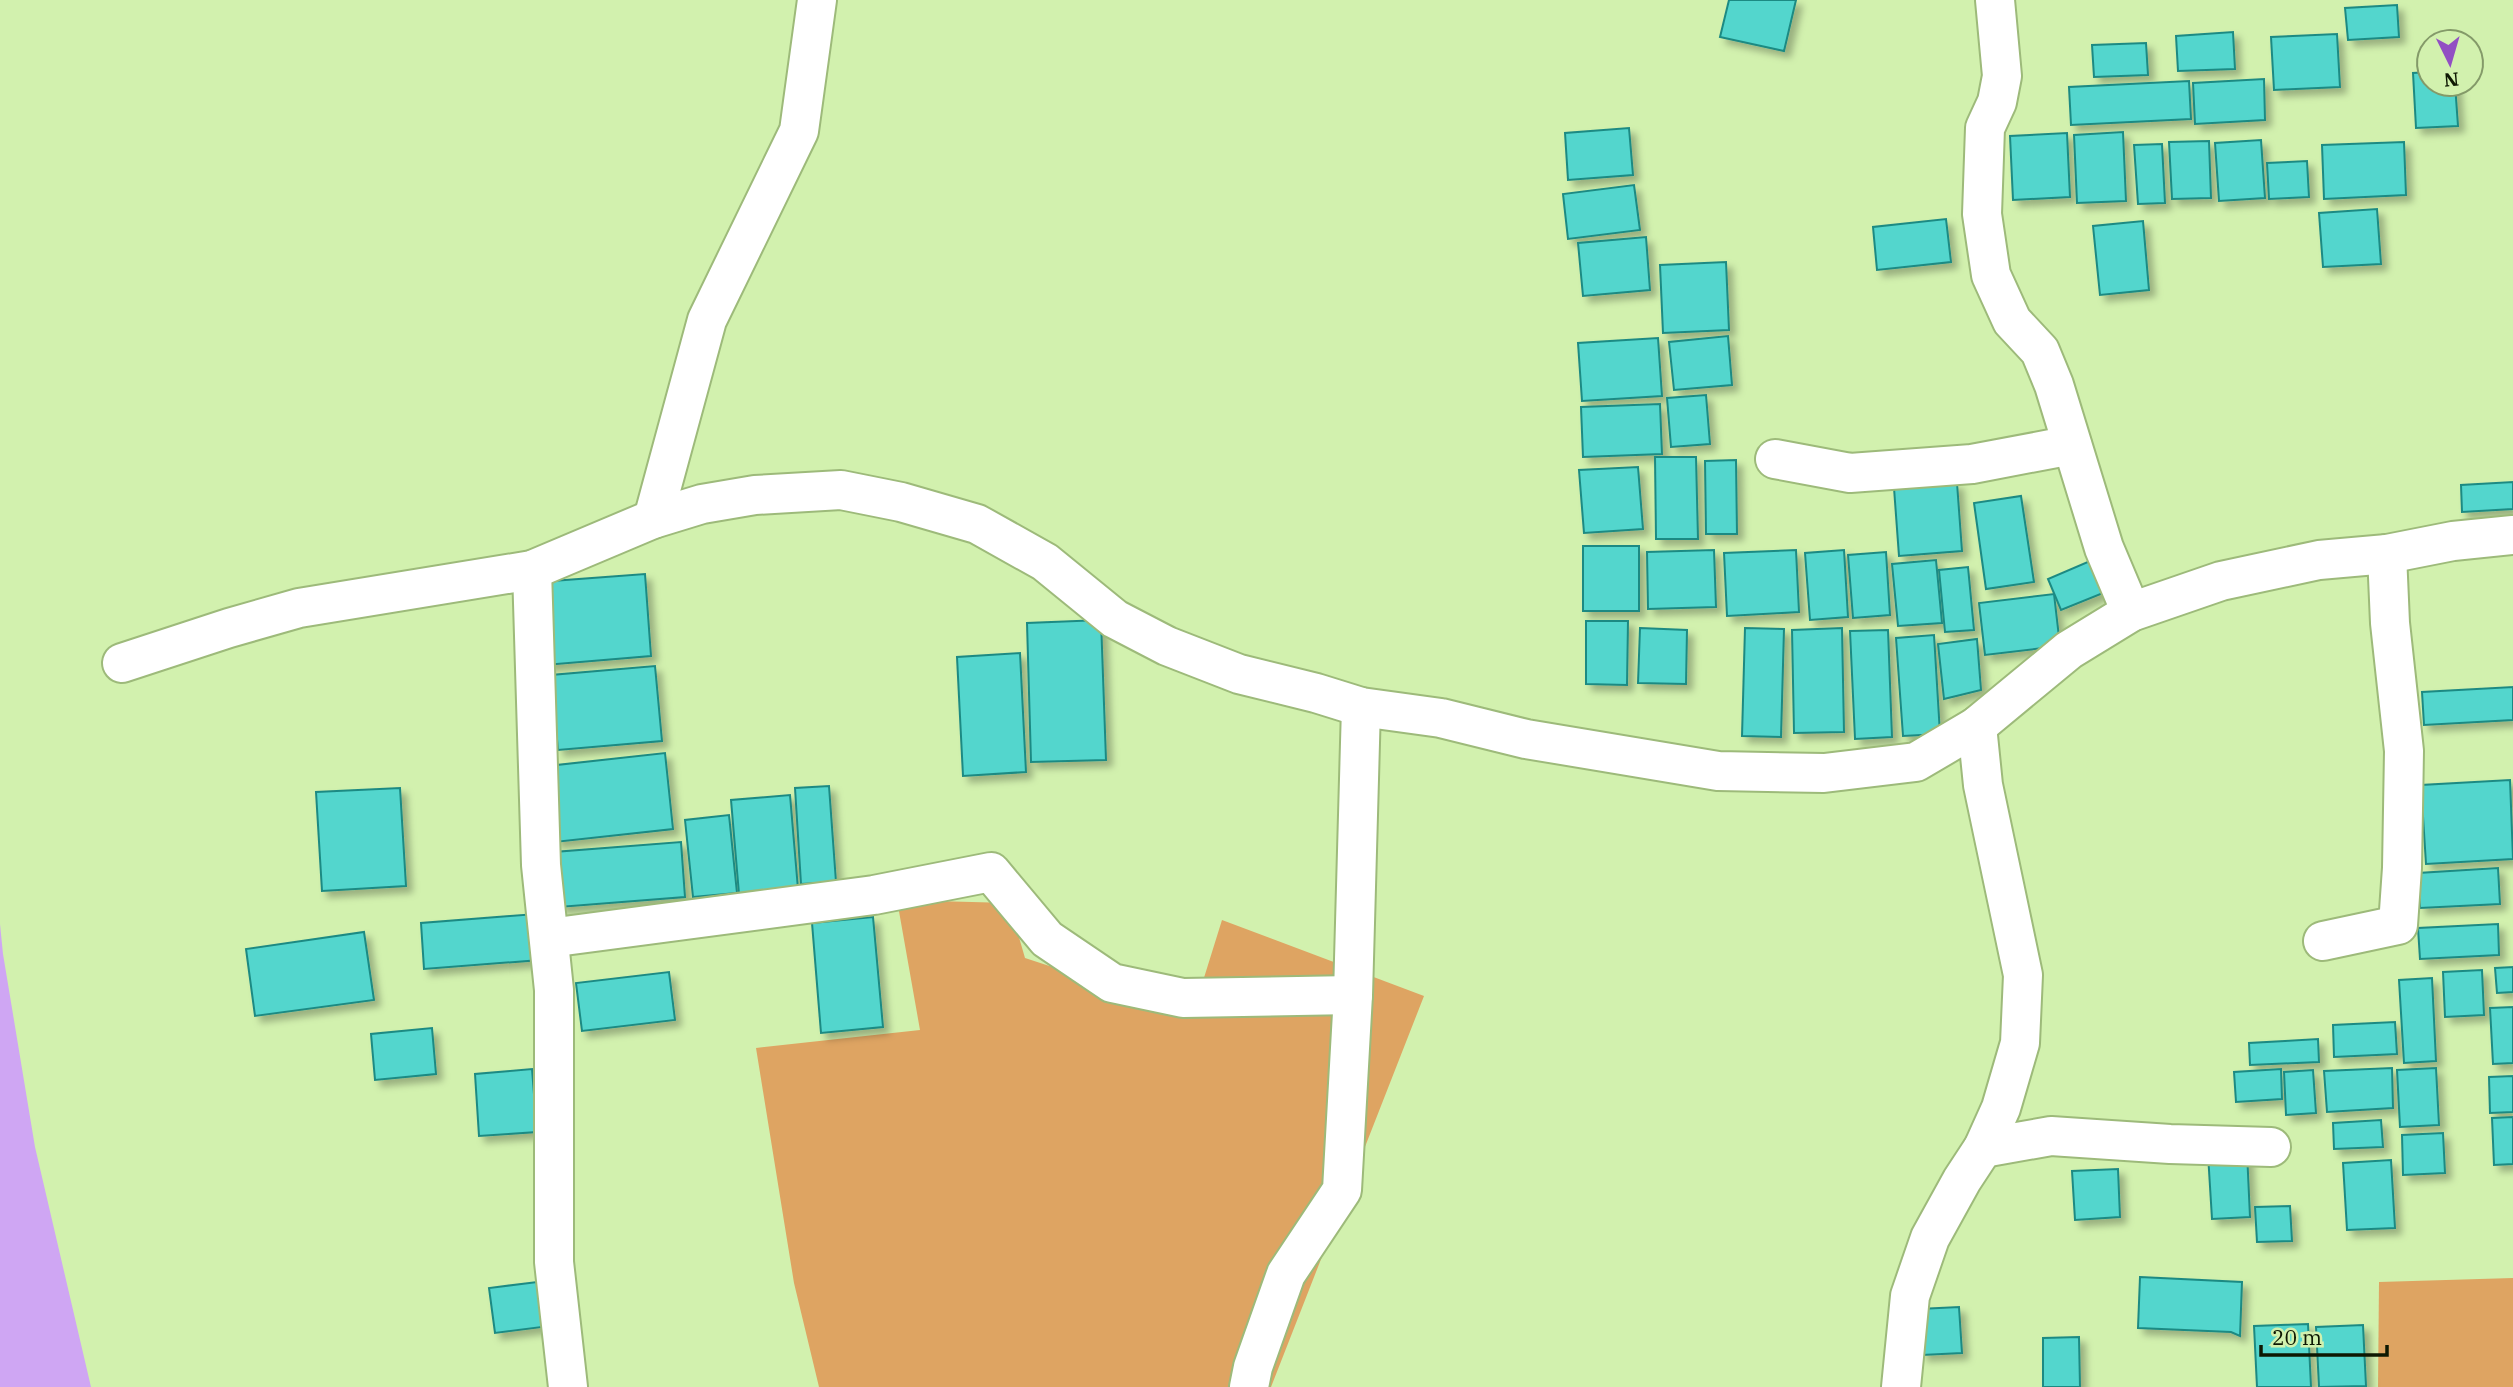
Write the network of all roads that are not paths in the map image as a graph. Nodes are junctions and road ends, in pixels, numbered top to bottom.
1 (817, 0) edge
2 (1995, 0) edge
3 (2072, 445) junction
4 (1775, 459) dead end
5 (653, 519) junction
6 (2513, 535) edge
7 (2387, 554) junction
8 (532, 570) junction
9 (2132, 612) junction
10 (122, 663) dead end
11 (1361, 707) junction
12 (1977, 726) junction
13 (549, 938) junction
14 (2323, 941) dead end
15 (1353, 995) junction
16 (2271, 1147) dead end
17 (1983, 1148) junction
18 (568, 1387) edge
19 (1249, 1387) edge
20 (1901, 1387) edge

1 - 5 street
2 - 3 street
3 - 4 street
3 - 9 street
5 - 8 street
5 - 11 street
6 - 7 street
7 - 9 street
7 - 14 street
8 - 10 street
8 - 13 street
9 - 12 street
11 - 12 street
11 - 15 street
12 - 17 street
13 - 15 street
13 - 18 street
15 - 19 street
16 - 17 street
17 - 20 street

